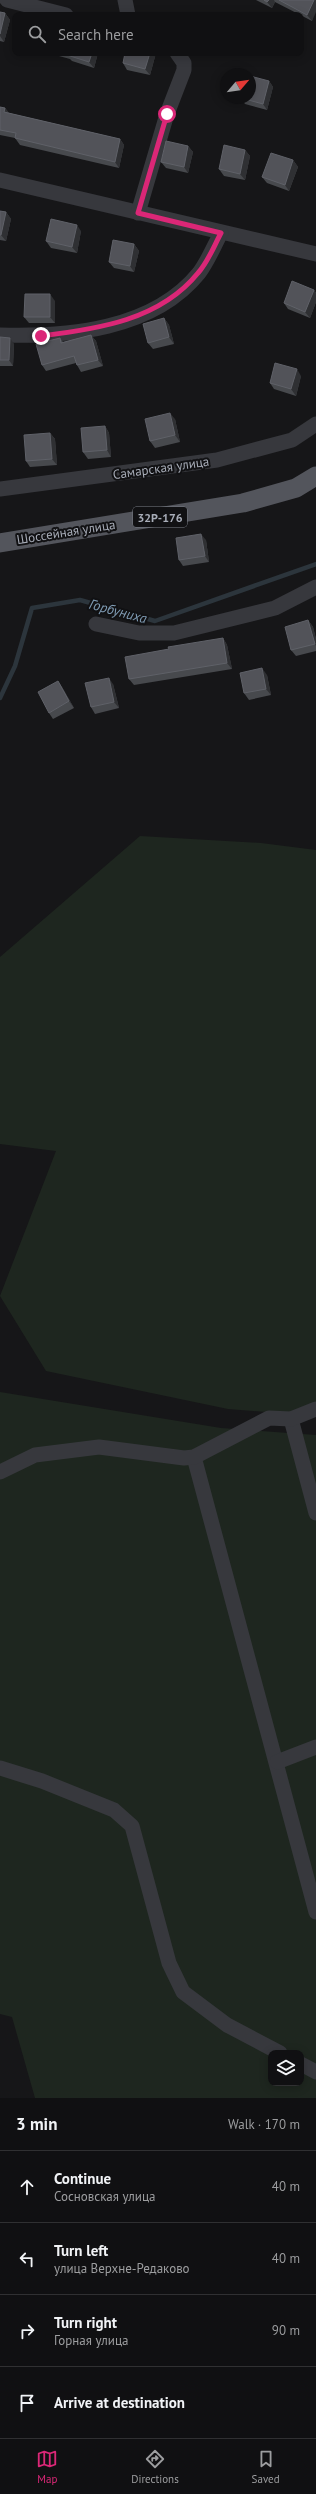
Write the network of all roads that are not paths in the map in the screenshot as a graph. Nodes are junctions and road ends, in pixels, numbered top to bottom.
1 (7, 0) edge
2 (125, 0) edge
3 (54, 12) edge
4 (127, 12) edge
5 (179, 56) edge
6 (0, 180) edge
7 (138, 213) junction
8 (221, 233) junction
9 (316, 254) edge
10 (0, 336) edge
11 (316, 424) edge
12 (316, 476) edge
13 (0, 490) edge
14 (0, 543) edge
15 (316, 587) edge
16 (96, 624) dead end
17 (316, 1409) edge
18 (291, 1419) junction
19 (194, 1457) junction
20 (0, 1472) edge
21 (316, 1513) edge
22 (316, 1747) edge
23 (277, 1762) junction
24 (0, 1768) edge
25 (316, 1912) edge
26 (274, 2050) edge
27 (304, 2066) edge
28 (316, 2072) edge

1 - 3 street
2 - 4 street
5 - 7 street
6 - 7 street
7 - 8 street
8 - 9 street
8 - 10 street
11 - 13 street, Самарская улица
12 - 14 main road, Шоссейная улица / 32Р-176
15 - 16 street
17 - 18 street
18 - 19 street
18 - 21 street
19 - 20 street
19 - 23 street
22 - 23 street
23 - 25 street
24 - 26 street
27 - 28 street

